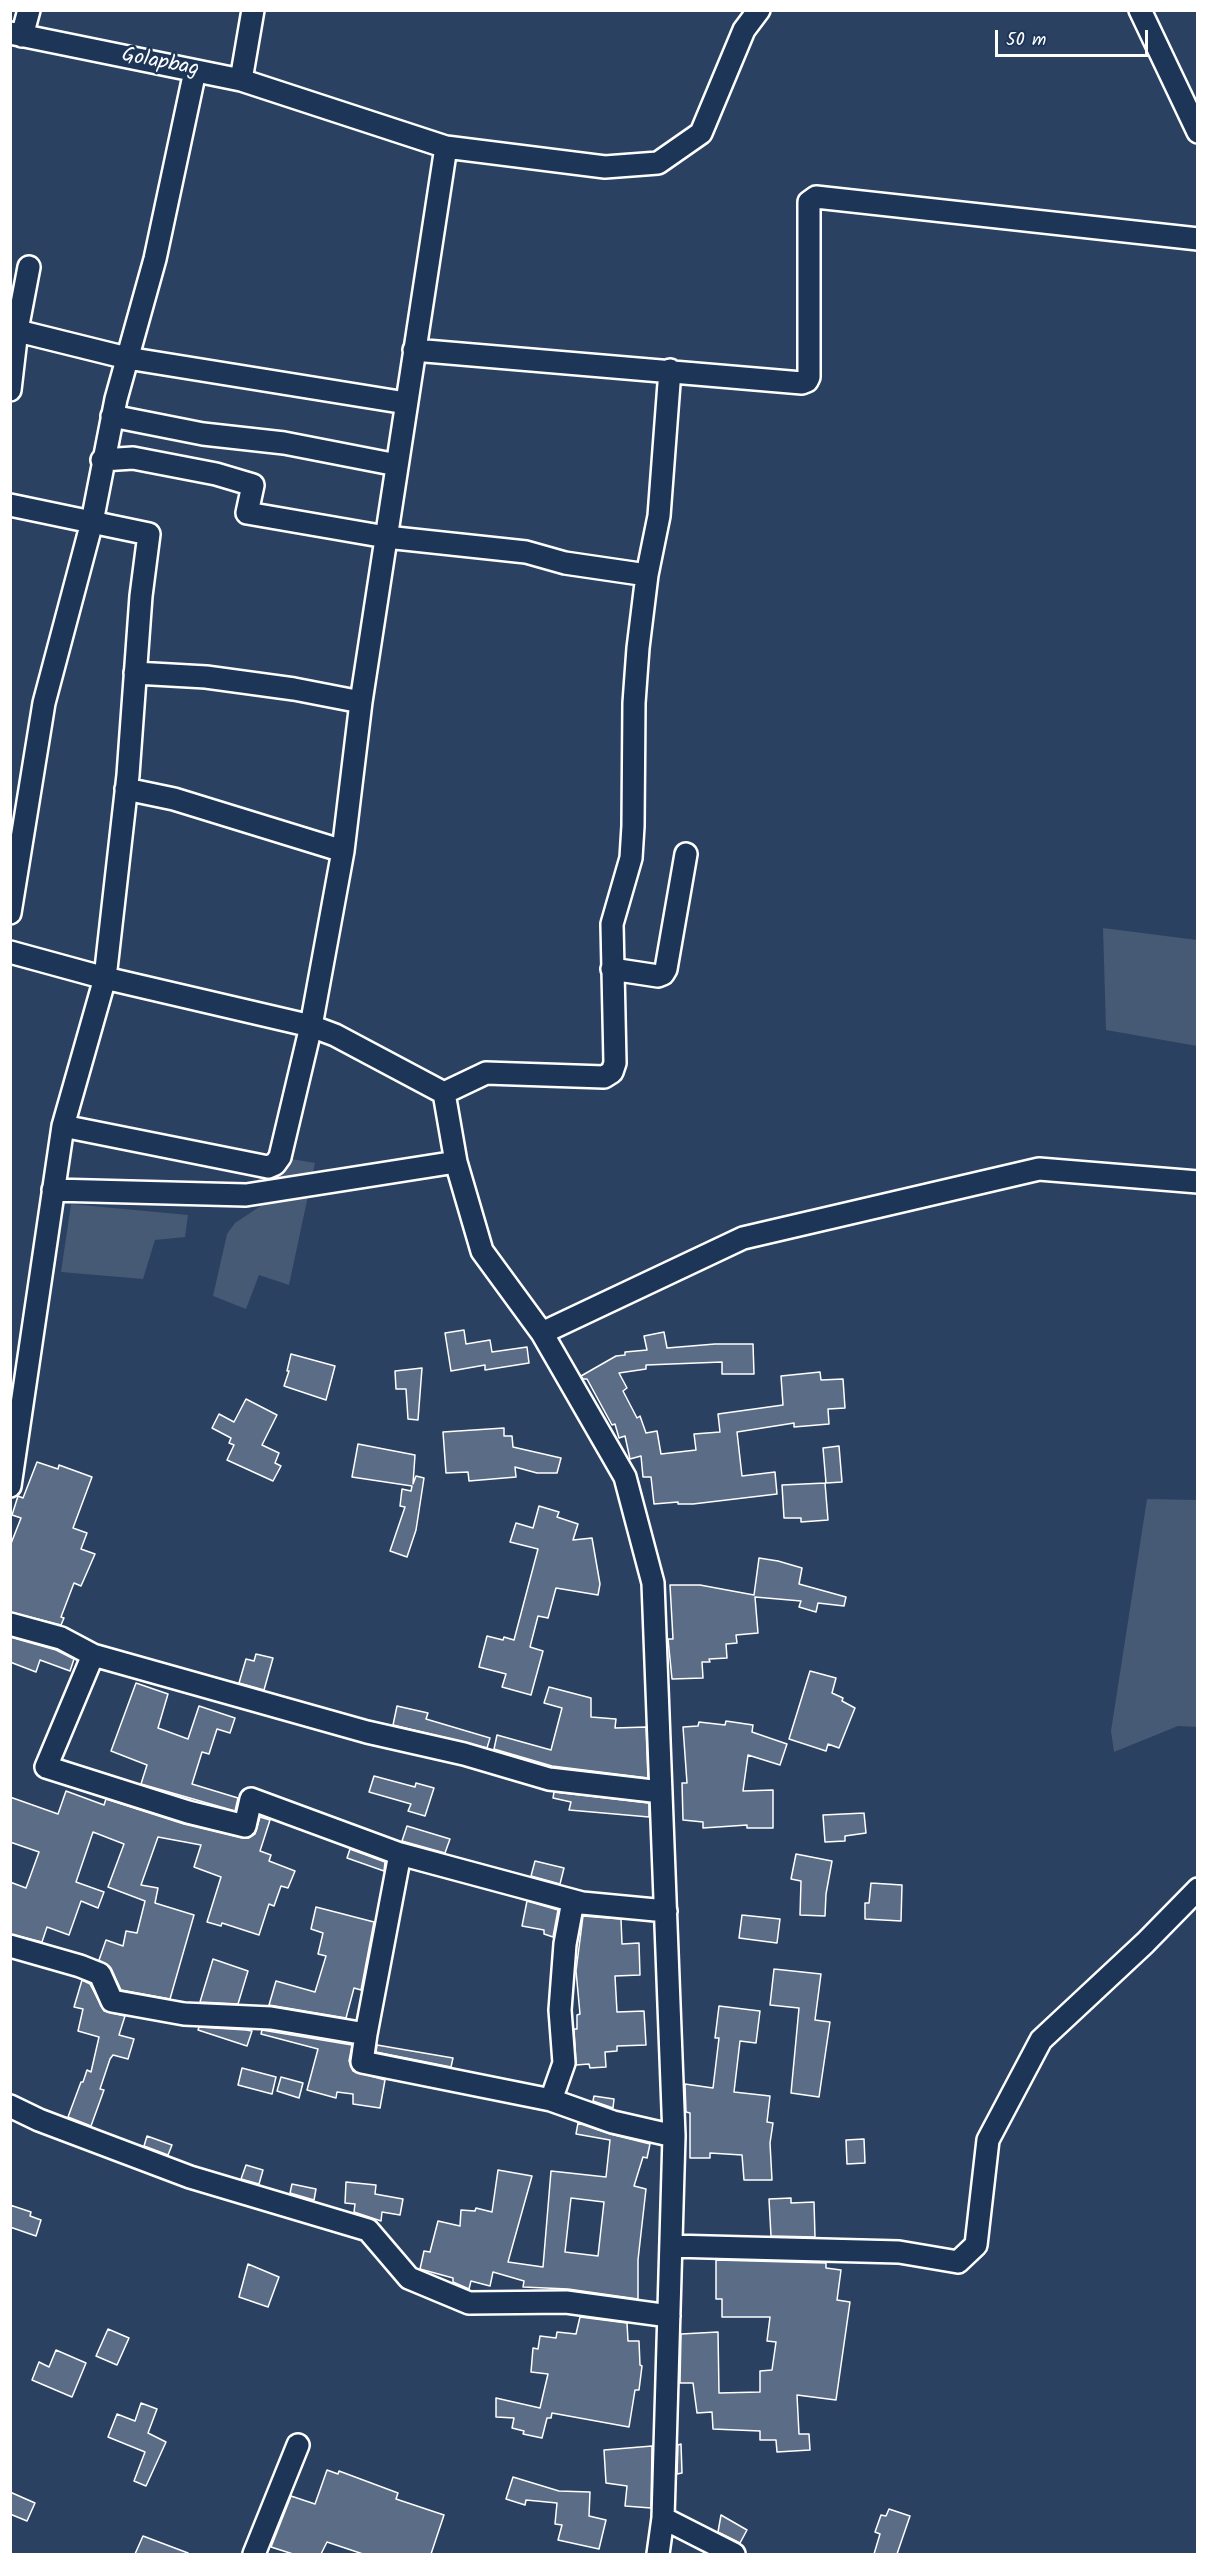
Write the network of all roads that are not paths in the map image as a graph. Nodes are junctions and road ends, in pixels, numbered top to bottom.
1 (29, 10) edge
2 (253, 10) edge
3 (759, 10) edge
4 (1140, 10) edge
5 (16, 35) edge
6 (195, 71) junction
7 (241, 80) junction
8 (1197, 132) edge
9 (446, 147) junction
10 (1197, 239) edge
11 (29, 267) dead end
12 (14, 330) edge
13 (414, 350) junction
14 (127, 358) junction
15 (669, 370) junction
16 (10, 390) edge
17 (406, 402) junction
18 (112, 416) junction
19 (102, 460) junction
20 (397, 465) junction
21 (10, 505) edge
22 (92, 522) junction
23 (386, 537) junction
24 (647, 575) junction
25 (135, 673) junction
26 (361, 702) junction
27 (126, 789) junction
28 (343, 851) junction
29 (686, 854) dead end
30 (10, 913) edge
31 (10, 952) edge
32 (612, 969) junction
33 (105, 978) junction
34 (311, 1026) junction
35 (444, 1094) junction
36 (63, 1126) junction
37 (456, 1162) junction
38 (1197, 1182) edge
39 (53, 1190) junction
40 (542, 1333) junction
41 (12, 1465) edge
42 (10, 1486) edge
43 (10, 1624) edge
44 (93, 1654) junction
45 (661, 1792) junction
46 (400, 1854) junction
47 (1197, 1889) edge
48 (573, 1901) junction
49 (666, 1911) junction
50 (10, 1946) edge
51 (366, 2034) junction
52 (551, 2100) junction
53 (10, 2106) edge
54 (674, 2136) junction
55 (671, 2246) junction
56 (669, 2316) junction
57 (298, 2445) dead end
58 (663, 2518) junction
59 (254, 2554) edge
60 (657, 2554) edge
61 (734, 2554) edge

1 - 5 street
2 - 7 street
3 - 9 street, Golapbag
4 - 8 street
5 - 6 street, Golapbag
6 - 7 street, Golapbag
6 - 14 street
7 - 9 street, Golapbag
9 - 13 street
10 - 15 street
11 - 12 street
12 - 14 street
12 - 16 street
13 - 15 street
13 - 17 street
14 - 17 street
14 - 18 street
15 - 24 street
17 - 20 street
18 - 19 street
18 - 20 street
19 - 22 street
19 - 23 street
20 - 23 street
21 - 22 street
22 - 25 street
22 - 30 street
23 - 24 street
23 - 26 street
24 - 32 street
25 - 26 street
25 - 27 street
26 - 28 street
27 - 28 street
27 - 33 street
28 - 34 street
29 - 32 street
31 - 33 street
32 - 35 street
33 - 34 street
33 - 36 street
34 - 35 street
34 - 36 street
35 - 37 street
36 - 39 street
37 - 39 street
37 - 40 street
38 - 40 street
39 - 41 street
40 - 45 street
41 - 42 street
43 - 44 street
44 - 45 street
44 - 46 street
45 - 49 street
46 - 48 street
46 - 51 street
47 - 55 street
48 - 49 street
48 - 52 street
49 - 54 street
50 - 51 street
51 - 52 street
52 - 54 street
53 - 56 street
54 - 55 street
55 - 56 street
56 - 58 street
57 - 59 street
58 - 60 street
58 - 61 street

